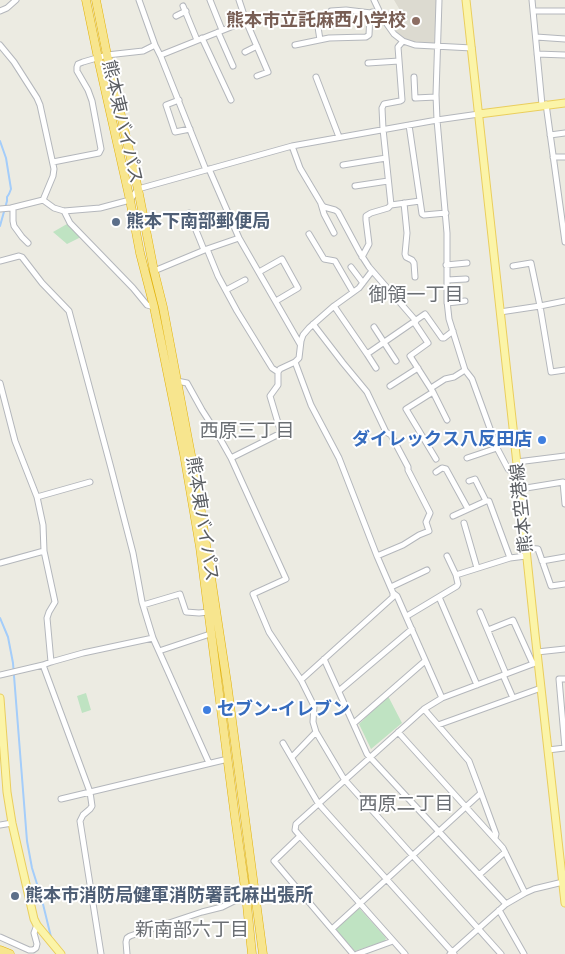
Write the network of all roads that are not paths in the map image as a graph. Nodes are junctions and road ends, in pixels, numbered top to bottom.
1 (16, 0) edge
2 (86, 0) edge
3 (96, 0) edge
4 (139, 0) edge
5 (210, 0) edge
6 (239, 0) edge
7 (374, 0) edge
8 (439, 0) edge
9 (466, 0) edge
10 (532, 0) edge
11 (331, 10) dead end
12 (0, 11) edge
13 (533, 11) junction
14 (565, 11) edge
15 (371, 13) junction
16 (379, 13) junction
17 (316, 14) dead end
18 (176, 16) dead end
19 (246, 21) junction
20 (220, 31) junction
21 (536, 37) junction
22 (200, 39) junction
23 (565, 39) edge
24 (320, 40) junction
25 (403, 41) junction
26 (0, 45) edge
27 (155, 45) junction
28 (295, 45) dead end
29 (257, 46) junction
30 (437, 46) junction
31 (472, 48) junction
32 (245, 52) dead end
33 (537, 54) junction
34 (106, 55) junction
35 (160, 55) junction
36 (565, 55) edge
37 (98, 58) junction
38 (399, 61) junction
39 (368, 63) dead end
40 (233, 66) dead end
41 (257, 76) dead end
42 (316, 77) dead end
43 (414, 77) dead end
44 (436, 97) junction
45 (178, 100) junction
46 (231, 100) dead end
47 (565, 103) edge
48 (544, 105) junction
49 (479, 114) junction
50 (437, 120) junction
51 (409, 125) junction
52 (190, 129) junction
53 (383, 129) junction
54 (565, 133) edge
55 (550, 135) junction
56 (338, 137) junction
57 (292, 146) junction
58 (553, 157) junction
59 (565, 157) edge
60 (386, 158) junction
61 (53, 162) junction
62 (343, 165) dead end
63 (207, 169) junction
64 (388, 181) junction
65 (355, 186) dead end
66 (138, 189) junction
67 (43, 200) junction
68 (130, 200) junction
69 (420, 201) junction
70 (404, 203) junction
71 (321, 204) junction
72 (391, 205) junction
73 (11, 208) junction
74 (1, 209) edge
75 (334, 210) junction
76 (64, 211) junction
77 (189, 213) dead end
78 (446, 213) junction
79 (325, 216) junction
80 (334, 233) dead end
81 (309, 234) dead end
82 (239, 238) junction
83 (565, 242) edge
84 (28, 243) dead end
85 (206, 250) junction
86 (362, 256) junction
87 (0, 261) edge
88 (467, 264) dead end
89 (446, 266) junction
90 (513, 266) dead end
91 (351, 268) dead end
92 (372, 270) junction
93 (154, 271) junction
94 (259, 272) junction
95 (415, 277) dead end
96 (466, 278) dead end
97 (245, 280) dead end
98 (447, 280) junction
99 (363, 283) junction
100 (226, 290) junction
101 (353, 292) junction
102 (465, 301) dead end
103 (276, 302) junction
104 (564, 302) edge
105 (447, 303) junction
106 (334, 306) junction
107 (540, 306) junction
108 (154, 307) junction
109 (565, 309) edge
110 (500, 312) junction
111 (415, 321) junction
112 (313, 324) junction
113 (374, 327) dead end
114 (453, 331) junction
115 (384, 342) junction
116 (300, 344) junction
117 (367, 354) junction
118 (396, 361) dead end
119 (296, 362) junction
120 (376, 368) dead end
121 (418, 368) junction
122 (465, 370) junction
123 (565, 370) edge
124 (278, 372) junction
125 (177, 381) junction
126 (0, 383) edge
127 (390, 386) dead end
128 (432, 390) junction
129 (447, 420) dead end
130 (497, 448) junction
131 (565, 456) edge
132 (231, 458) junction
133 (467, 458) dead end
134 (436, 459) dead end
135 (517, 462) junction
136 (436, 472) dead end
137 (519, 479) junction
138 (469, 481) dead end
139 (90, 482) dead end
140 (520, 489) junction
141 (37, 497) junction
142 (486, 501) junction
143 (565, 504) edge
144 (468, 509) junction
145 (453, 516) dead end
146 (464, 523) dead end
147 (526, 548) junction
148 (44, 551) junction
149 (377, 556) junction
150 (446, 556) dead end
151 (526, 556) junction
152 (565, 557) edge
153 (510, 558) junction
154 (542, 561) junction
155 (0, 563) edge
156 (477, 568) junction
157 (427, 570) dead end
158 (456, 575) junction
159 (565, 584) edge
160 (390, 587) junction
161 (393, 593) junction
162 (439, 597) junction
163 (143, 605) junction
164 (208, 612) junction
165 (480, 612) dead end
166 (407, 616) junction
167 (412, 629) junction
168 (488, 630) junction
169 (210, 634) junction
170 (153, 638) junction
171 (565, 649) edge
172 (159, 651) junction
173 (537, 652) junction
174 (324, 659) junction
175 (425, 661) junction
176 (51, 662) junction
177 (536, 663) junction
178 (43, 665) junction
179 (505, 674) junction
180 (0, 675) edge
181 (565, 679) edge
182 (301, 680) junction
183 (477, 685) junction
184 (541, 688) junction
185 (340, 690) junction
186 (0, 698) edge
187 (442, 698) junction
188 (513, 698) junction
189 (424, 709) junction
190 (354, 723) junction
191 (438, 725) junction
192 (316, 732) junction
193 (398, 732) junction
194 (283, 742) dead end
195 (565, 748) edge
196 (548, 750) junction
197 (370, 756) junction
198 (292, 757) junction
199 (228, 759) junction
200 (209, 763) junction
201 (344, 779) junction
202 (90, 792) junction
203 (481, 793) junction
204 (60, 799) dead end
205 (318, 803) junction
206 (465, 806) junction
207 (12, 823) junction
208 (0, 825) edge
209 (439, 832) junction
210 (300, 836) junction
211 (495, 838) junction
212 (505, 852) junction
213 (413, 856) junction
214 (479, 875) junction
215 (388, 879) junction
216 (563, 882) junction
217 (525, 892) junction
218 (246, 895) junction
219 (360, 903) junction
220 (565, 903) edge
221 (506, 904) junction
222 (499, 910) junction
223 (37, 926) junction
224 (332, 929) junction
225 (478, 929) junction
226 (0, 937) edge
227 (393, 941) junction
228 (0, 950) edge
229 (452, 953) edge
230 (10, 954) edge
231 (61, 954) edge
232 (101, 954) edge
233 (127, 954) edge
234 (252, 954) edge
235 (264, 954) edge
236 (353, 954) edge
237 (357, 954) edge
238 (405, 954) edge
239 (501, 954) edge
240 (523, 954) edge

1 - 12 street
2 - 37 highway, 熊本東バイパス
3 - 34 highway, 熊本東バイパス
4 - 27 street
5 - 20 street
6 - 19 street
7 - 16 street
8 - 30 street
9 - 31 main road, 熊本空港線
10 - 13 street
11 - 15 street
13 - 14 street
13 - 21 street
15 - 16 street
15 - 24 street
16 - 25 street
17 - 24 street
18 - 22 street
19 - 20 street
19 - 29 street
20 - 22 street
20 - 40 street
21 - 23 street
21 - 33 street
22 - 35 street
22 - 46 street
24 - 28 street
25 - 30 street
25 - 38 street
26 - 61 street
27 - 34 street
27 - 35 street
29 - 32 street
29 - 41 street
30 - 31 street
30 - 44 street
31 - 49 main road, 熊本空港線
33 - 36 street
33 - 48 street
34 - 37 street
34 - 66 highway, 熊本東バイパス
35 - 45 street
37 - 61 street
37 - 68 highway, 熊本東バイパス
38 - 39 street
38 - 53 street
42 - 56 street
43 - 44 street
44 - 50 street
45 - 52 street
45 - 52 street
47 - 48 main road
48 - 49 main road
48 - 55 street
49 - 50 street
49 - 110 main road, 熊本空港線
50 - 51 street
50 - 78 street
51 - 53 street
51 - 69 street
52 - 63 street
53 - 56 street
53 - 60 street
54 - 55 street
55 - 58 street
56 - 57 street
57 - 63 street
57 - 71 street
58 - 59 street
58 - 83 street
60 - 62 street
60 - 64 street
61 - 67 street
63 - 66 street
63 - 82 street
64 - 65 street
64 - 72 street
66 - 68 street
66 - 93 highway, 熊本東バイパス
67 - 73 street
67 - 76 street
68 - 76 street
68 - 108 highway, 熊本東バイパス
69 - 70 street
69 - 78 street
70 - 72 street
70 - 95 street
71 - 75 street
71 - 79 street
72 - 86 street
73 - 74 street
73 - 84 street
75 - 79 street
75 - 86 street
76 - 108 street
77 - 85 street
78 - 89 street
79 - 80 street
81 - 101 street
82 - 85 street
82 - 94 street
85 - 93 street
85 - 100 street
86 - 92 street
87 - 163 street
88 - 89 street
89 - 98 street
90 - 107 street
91 - 99 street
92 - 99 street
92 - 111 street
93 - 125 highway, 熊本東バイパス
94 - 103 street
94 - 103 street
96 - 98 street
97 - 100 street
98 - 105 street
99 - 101 street
100 - 124 street
101 - 106 street
102 - 105 street
103 - 116 street
104 - 107 street
104 - 109 street
105 - 114 street
106 - 112 street
106 - 117 street
107 - 110 street
107 - 123 street
108 - 164 highway, 熊本東バイパス
110 - 135 main road, 熊本空港線
111 - 114 street
111 - 115 street
111 - 121 street
112 - 116 street
112 - 149 street
113 - 115 street
114 - 122 street
115 - 117 street
115 - 118 street
116 - 119 street
117 - 120 street
119 - 124 street
119 - 149 street
121 - 127 street
121 - 128 street
122 - 128 street
122 - 130 street
124 - 132 street
125 - 132 street
125 - 235 highway, 熊本東バイパス
126 - 141 street
128 - 129 street
128 - 134 street
130 - 133 street
130 - 137 street
131 - 135 street
132 - 182 street
135 - 137 main road, 熊本空港線
136 - 144 street
137 - 140 main road, 熊本空港線
138 - 142 street
139 - 141 street
140 - 143 street
140 - 147 main road, 熊本空港線
141 - 148 street
142 - 144 street
142 - 153 street
144 - 145 street
146 - 156 street
147 - 151 main road, 熊本空港線
147 - 154 street
148 - 155 street
148 - 176 street
149 - 160 street
150 - 158 street
151 - 153 street
151 - 173 main road, 熊本空港線
152 - 154 street
153 - 156 street
154 - 159 street
156 - 158 street
157 - 160 street
158 - 162 street
160 - 161 street
161 - 166 street
161 - 174 street
162 - 166 street
162 - 183 street
163 - 164 street
163 - 170 street
164 - 169 highway, 熊本東バイパス
165 - 168 street
166 - 167 street
167 - 175 street
167 - 185 street
168 - 177 street
168 - 179 street
169 - 172 street
169 - 199 highway, 熊本東バイパス
170 - 172 street
170 - 176 street
171 - 173 street
172 - 200 street
173 - 177 main road, 熊本空港線
174 - 182 street
174 - 185 street
175 - 187 street
175 - 190 street
176 - 178 street
177 - 179 street
177 - 184 main road, 熊本空港線
178 - 180 street
178 - 202 street
179 - 183 street
179 - 188 street
181 - 195 street
182 - 192 street
183 - 187 street
184 - 188 street
184 - 196 main road, 熊本空港線
185 - 190 street
186 - 207 main road
187 - 189 street
188 - 191 street
189 - 191 street
189 - 193 street
190 - 197 street
191 - 203 street
192 - 198 street
192 - 201 street
193 - 197 street
193 - 206 street
194 - 198 street
195 - 196 street
196 - 216 main road, 熊本空港線
197 - 201 street
197 - 209 street
198 - 205 street
199 - 200 street
199 - 218 highway, 熊本東バイパス
200 - 202 street
201 - 205 street
201 - 213 street
202 - 204 street
202 - 232 street
203 - 206 street
203 - 211 street
205 - 210 street
205 - 215 street
206 - 209 street
206 - 211 street
207 - 208 street
207 - 223 main road
209 - 213 street
209 - 214 street
210 - 219 street
210 - 224 street
211 - 212 street
212 - 214 street
212 - 217 street
213 - 215 street
213 - 225 street
214 - 221 street
215 - 219 street
215 - 229 street
216 - 217 street
216 - 220 main road, 熊本空港線
217 - 221 street
218 - 233 street
218 - 234 highway, 熊本東バイパス
219 - 224 street
219 - 227 street
221 - 222 street
222 - 225 street
222 - 240 street
223 - 226 street
223 - 231 main road
224 - 236 street
225 - 229 street
225 - 239 street
227 - 237 street
227 - 238 street
228 - 230 highway

